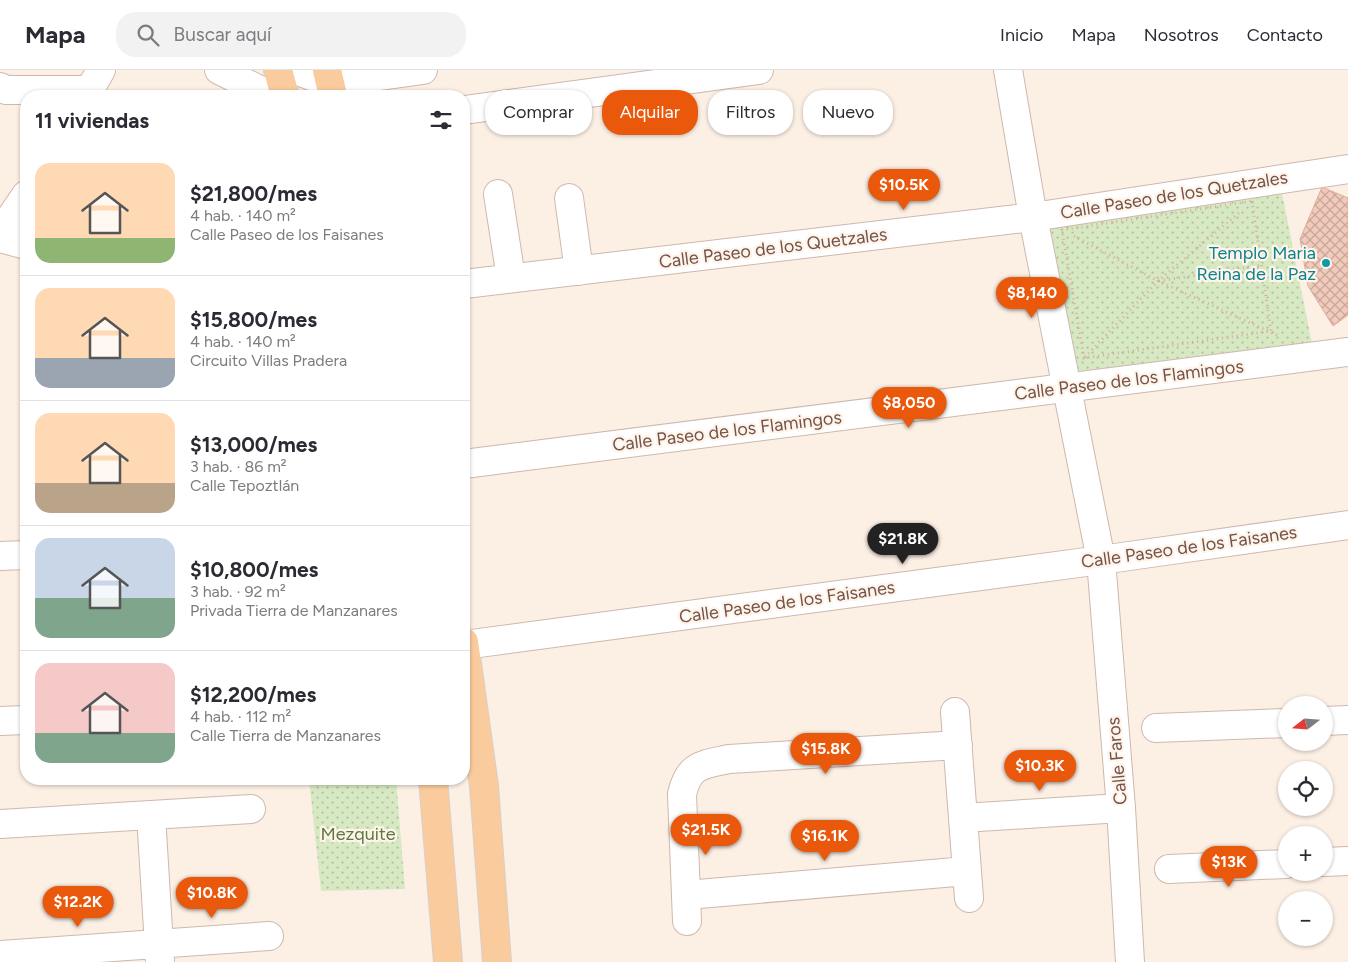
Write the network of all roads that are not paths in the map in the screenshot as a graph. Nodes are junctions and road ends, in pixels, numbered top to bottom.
1 (219, 70) edge
2 (278, 70) edge
3 (295, 70) edge
4 (423, 70) edge
5 (759, 70) edge
6 (1008, 70) edge
7 (330, 83) edge
8 (92, 85) edge
9 (0, 87) edge
10 (260, 90) edge
11 (283, 90) edge
12 (470, 109) edge
13 (1348, 169) edge
14 (498, 194) dead end
15 (569, 198) dead end
16 (20, 205) edge
17 (1033, 217) junction
18 (0, 233) edge
19 (0, 238) edge
20 (20, 243) edge
21 (579, 271) junction
22 (511, 278) junction
23 (470, 283) edge
24 (1348, 352) edge
25 (1068, 388) junction
26 (470, 463) edge
27 (1348, 525) edge
28 (20, 554) edge
29 (0, 556) edge
30 (1101, 560) junction
31 (470, 642) edge
32 (470, 686) edge
33 (955, 712) dead end
34 (20, 720) edge
35 (1348, 720) edge
36 (0, 721) edge
37 (1333, 721) edge
38 (1278, 722) edge
39 (1156, 728) dead end
40 (958, 745) junction
41 (433, 785) edge
42 (1120, 808) junction
43 (251, 809) dead end
44 (151, 815) junction
45 (963, 818) junction
46 (0, 824) edge
47 (1348, 861) edge
48 (1333, 862) edge
49 (1278, 864) edge
50 (1169, 870) dead end
51 (967, 871) junction
52 (969, 898) dead end
53 (269, 936) dead end
54 (159, 953) edge
55 (0, 955) edge
56 (448, 962) edge
57 (497, 962) edge
58 (1130, 962) edge

1 - 10 street
2 - 11 main road
3 - 7 street
4 - 7 street
5 - 12 street
6 - 17 street, Calle Faros
8 - 9 street
13 - 17 street, Calle Paseo de los Quetzales
14 - 22 street
15 - 21 street
16 - 18 street
17 - 21 street, Calle Paseo de los Quetzales
17 - 25 street, Calle Faros
19 - 20 street
21 - 22 street, Calle Paseo de los Quetzales
22 - 23 street, Calle Paseo de los Quetzales
24 - 25 street, Calle Paseo de los Flamingos
25 - 26 street, Calle Paseo de los Flamingos
25 - 30 street, Calle Faros
27 - 30 street, Calle Paseo de los Faisanes
28 - 29 street
30 - 31 street, Calle Paseo de los Faisanes
30 - 42 street, Calle Faros
32 - 57 main road
33 - 40 street
34 - 36 street
35 - 37 street
38 - 39 street
40 - 45 street
40 - 51 street
41 - 56 main road
42 - 45 street
42 - 58 street, Calle Faros
43 - 44 street
44 - 46 street
44 - 54 street
45 - 51 street
47 - 48 street
49 - 50 street
51 - 52 street
53 - 54 street
54 - 55 street

